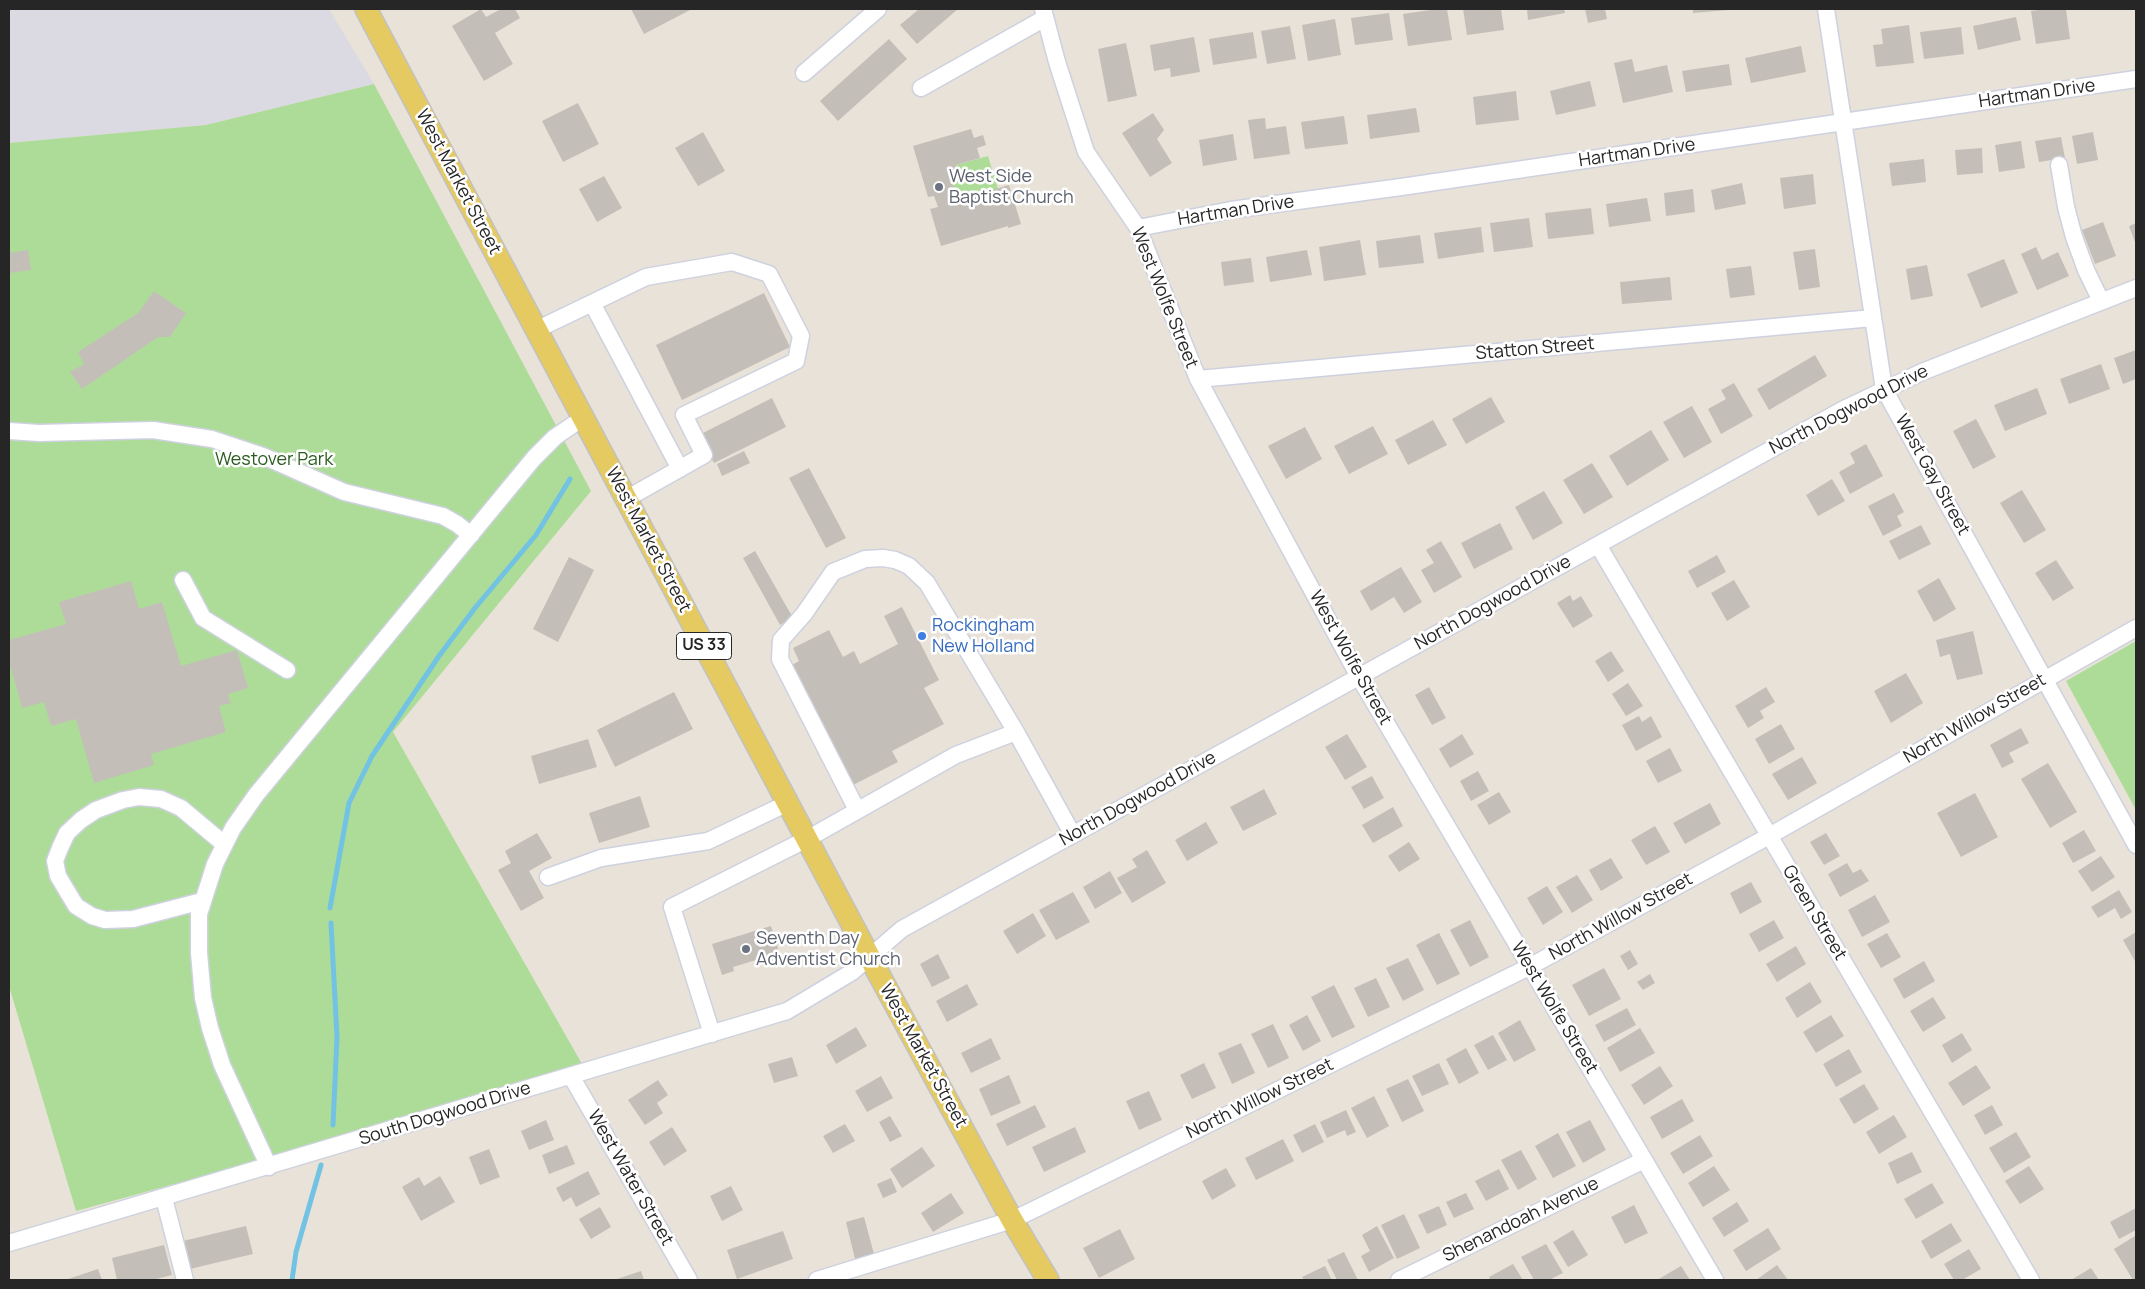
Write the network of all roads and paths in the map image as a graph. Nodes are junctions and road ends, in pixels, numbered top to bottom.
1 (366, 9) edge
2 (878, 9) edge
3 (1826, 9) edge
4 (1044, 13) edge
5 (804, 73) dead end
6 (2136, 79) edge
7 (921, 88) dead end
8 (1843, 122) junction
9 (2059, 165) dead end
10 (1138, 228) junction
11 (2136, 288) edge
12 (2101, 301) junction
13 (592, 303) junction
14 (1873, 318) junction
15 (536, 330) junction
16 (1198, 379) junction
17 (1884, 389) junction
18 (583, 418) junction
19 (9, 431) edge
20 (680, 470) junction
21 (626, 499) junction
22 (471, 535) junction
23 (1598, 545) junction
24 (183, 580) dead end
25 (2136, 628) edge
26 (287, 670) dead end
27 (1359, 677) junction
28 (2044, 680) junction
29 (1016, 732) junction
30 (788, 803) junction
31 (858, 810) junction
32 (1073, 834) junction
33 (1769, 836) junction
34 (807, 839) junction
35 (224, 844) junction
36 (2136, 845) edge
37 (548, 877) dead end
38 (202, 901) junction
39 (870, 958) junction
40 (1529, 967) junction
41 (712, 1034) junction
42 (571, 1076) junction
43 (1644, 1160) junction
44 (269, 1167) junction
45 (164, 1198) junction
46 (1012, 1220) junction
47 (9, 1243) edge
48 (858, 1275) edge
49 (185, 1280) edge
50 (689, 1280) edge
51 (817, 1280) edge
52 (1048, 1280) edge
53 (1399, 1280) edge
54 (1715, 1280) edge
55 (2031, 1280) edge

1 - 15 main road, West Market Street / US 33
2 - 5 street
3 - 8 street, West Gay Street
4 - 7 street
4 - 10 street, West Wolfe Street
6 - 8 street, Hartman Drive
8 - 10 street, Hartman Drive
8 - 14 street, West Gay Street
9 - 12 street
10 - 16 street, West Wolfe Street
11 - 12 street, North Dogwood Drive
12 - 17 street, North Dogwood Drive
13 - 15 street
13 - 20 street
13 - 20 street
14 - 16 street, Statton Street
14 - 17 street, West Gay Street
15 - 18 main road, West Market Street / US 33
16 - 27 street, West Wolfe Street
17 - 23 street, North Dogwood Drive
17 - 28 street, West Gay Street
18 - 21 main road, West Market Street / US 33
18 - 22 street
19 - 22 street
20 - 21 street
21 - 30 main road, West Market Street / US 33
22 - 35 street
23 - 27 street, North Dogwood Drive
23 - 33 street, Green Street
24 - 26 street
25 - 28 street, North Willow Street
27 - 32 street, North Dogwood Drive
27 - 40 street, West Wolfe Street
28 - 33 street, North Willow Street
28 - 36 street, West Gay Street
29 - 31 street
29 - 31 street
29 - 32 street
30 - 34 main road, West Market Street / US 33
30 - 37 street
31 - 34 street
32 - 39 street, North Dogwood Drive
33 - 40 street, North Willow Street
33 - 55 street, Green Street
34 - 39 main road, West Market Street / US 33
34 - 41 street
35 - 38 street
35 - 38 street
38 - 44 street
39 - 41 street, South Dogwood Drive
39 - 46 main road, West Market Street / US 33
40 - 43 street, West Wolfe Street
40 - 46 street, North Willow Street
41 - 42 street, South Dogwood Drive
42 - 44 street, South Dogwood Drive
42 - 50 street, West Water Street
43 - 53 street, Shenandoah Avenue
43 - 54 street, West Wolfe Street
44 - 45 street, South Dogwood Drive
45 - 47 street, South Dogwood Drive
45 - 49 street
46 - 48 street, North Willow Street
46 - 52 main road, West Market Street / US 33
48 - 51 street, North Willow Street

